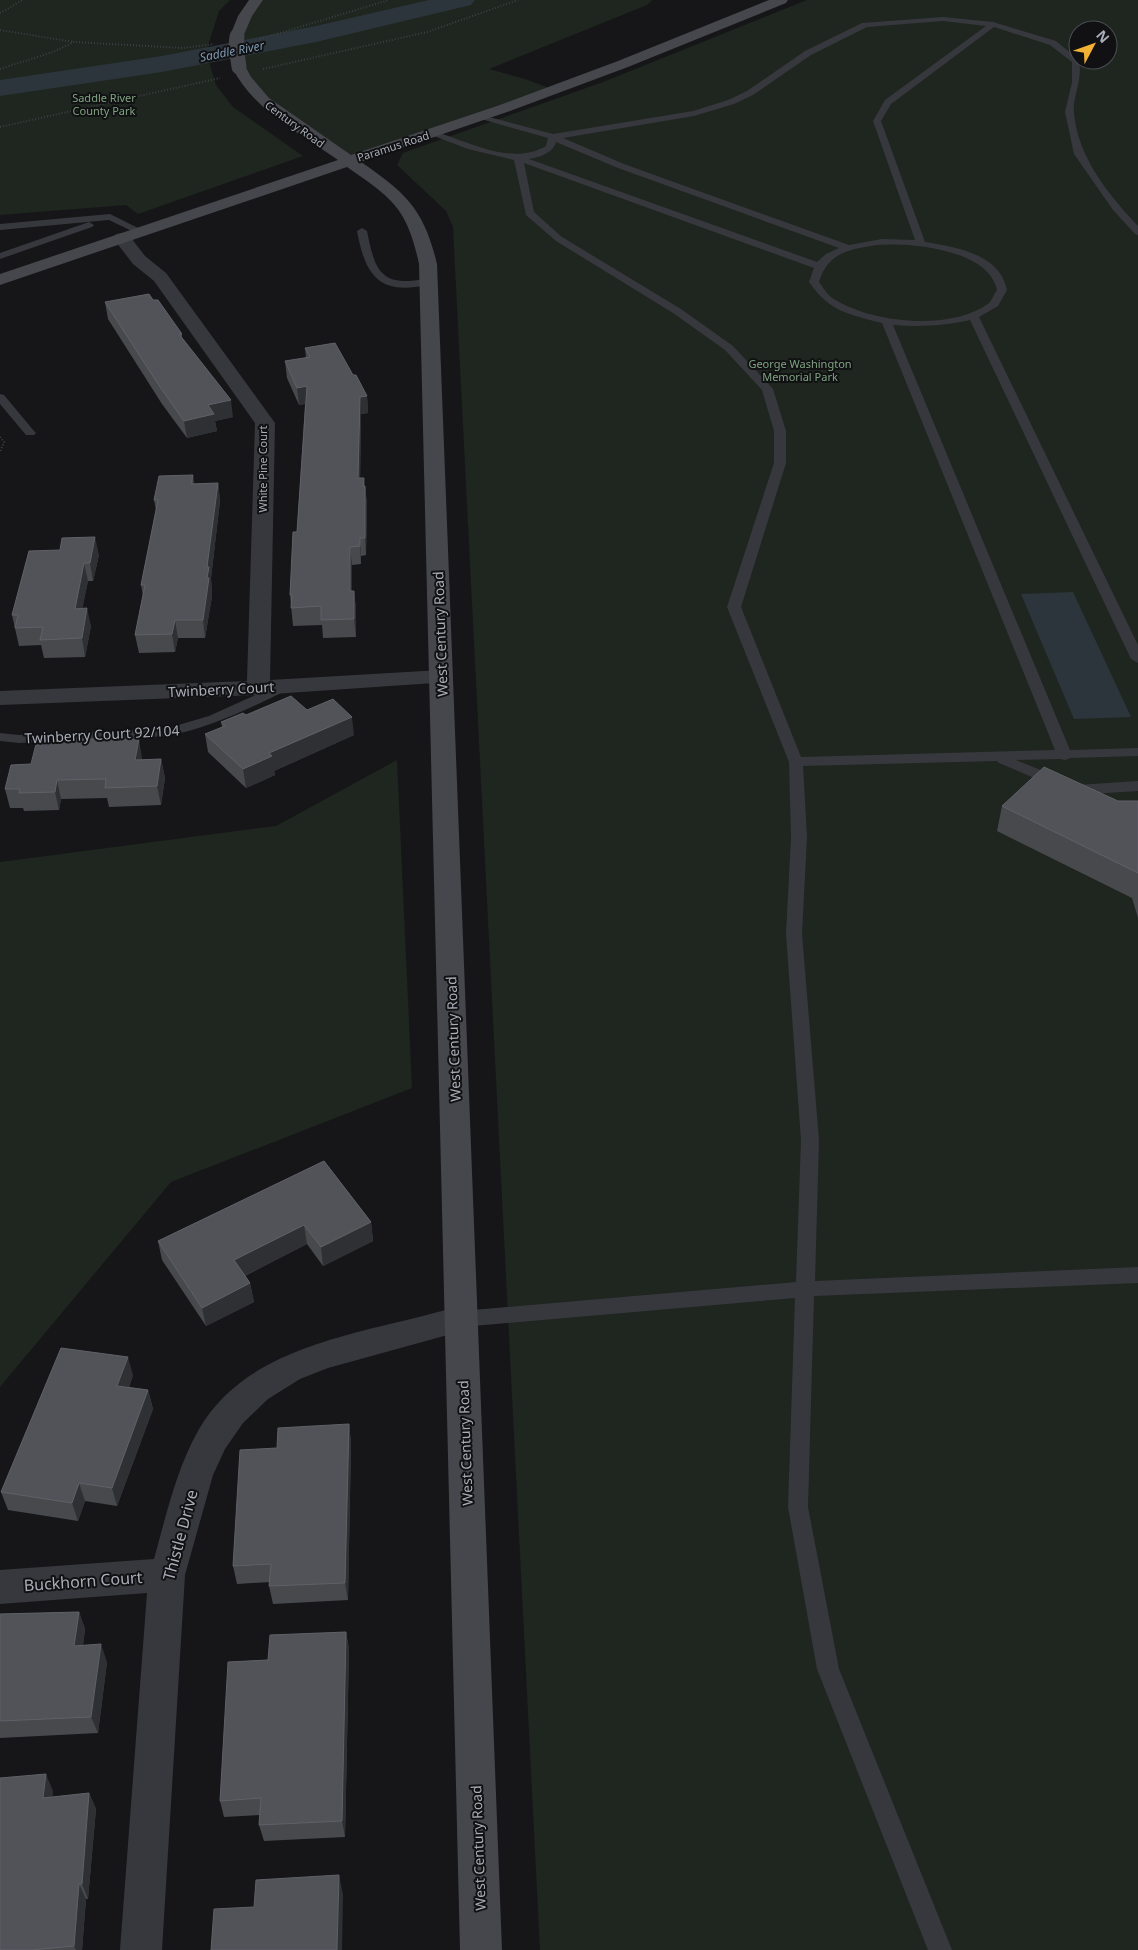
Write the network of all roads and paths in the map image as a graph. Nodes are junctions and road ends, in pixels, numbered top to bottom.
1 (23, 0) edge
2 (256, 0) edge
3 (389, 0) edge
4 (781, 0) edge
5 (0, 13) edge
6 (993, 24) junction
7 (0, 30) edge
8 (253, 40) dead end
9 (74, 42) junction
10 (217, 44) dead end
11 (0, 70) edge
12 (478, 117) junction
13 (430, 133) junction
14 (552, 137) junction
15 (518, 158) junction
16 (347, 161) junction
17 (110, 217) junction
18 (0, 227) edge
19 (362, 231) dead end
20 (141, 232) junction
21 (1138, 232) edge
22 (122, 238) junction
23 (921, 243) junction
24 (848, 248) junction
25 (0, 256) edge
26 (818, 266) junction
27 (0, 280) edge
28 (428, 282) junction
29 (973, 316) junction
30 (886, 321) junction
31 (0, 397) edge
32 (30, 432) dead end
33 (0, 437) edge
34 (0, 452) edge
35 (1138, 659) edge
36 (441, 677) junction
37 (284, 686) junction
38 (258, 688) junction
39 (0, 698) edge
40 (0, 737) edge
41 (1138, 752) edge
42 (1065, 756) junction
43 (998, 758) junction
44 (796, 762) junction
45 (1138, 786) edge
46 (1138, 1275) edge
47 (806, 1289) junction
48 (461, 1319) junction
49 (167, 1575) junction
50 (0, 1587) edge
51 (141, 1950) edge
52 (481, 1950) edge
53 (940, 1950) edge

1 - 5 path
2 - 16 main road, Century Road, bridge
3 - 8 path
4 - 12 main road, Paramus Road
6 - 14 lane
6 - 21 lane
6 - 23 lane
7 - 9 path
9 - 10 path
9 - 11 path
12 - 13 main road, Paramus Road
12 - 14 lane
13 - 15 lane
13 - 16 main road, Paramus Road
14 - 15 lane
14 - 24 lane
15 - 26 lane
15 - 44 lane
16 - 20 main road, Paramus Road
16 - 28 main road, West Century Road
17 - 18 lane
17 - 20 lane
17 - 25 lane
19 - 28 lane
20 - 22 main road, Paramus Road
22 - 27 main road, Paramus Road
22 - 38 street, White Pine Court
23 - 24 lane
23 - 29 lane
24 - 26 lane
26 - 30 lane
28 - 36 main road, West Century Road
29 - 30 lane
29 - 35 lane
30 - 42 lane
31 - 32 lane
33 - 34 path
36 - 37 street, Twinberry Court
36 - 48 main road, West Century Road
37 - 38 street, Twinberry Court
37 - 40 lane, Twinberry Court 92/104
38 - 39 street, Twinberry Court
41 - 42 lane
42 - 43 lane
43 - 44 lane
43 - 45 lane
44 - 47 lane
46 - 47 lane
47 - 48 lane
47 - 53 lane
48 - 49 street, Thistle Drive
48 - 52 main road, West Century Road
49 - 50 street, Buckhorn Court
49 - 51 street, Thistle Drive

